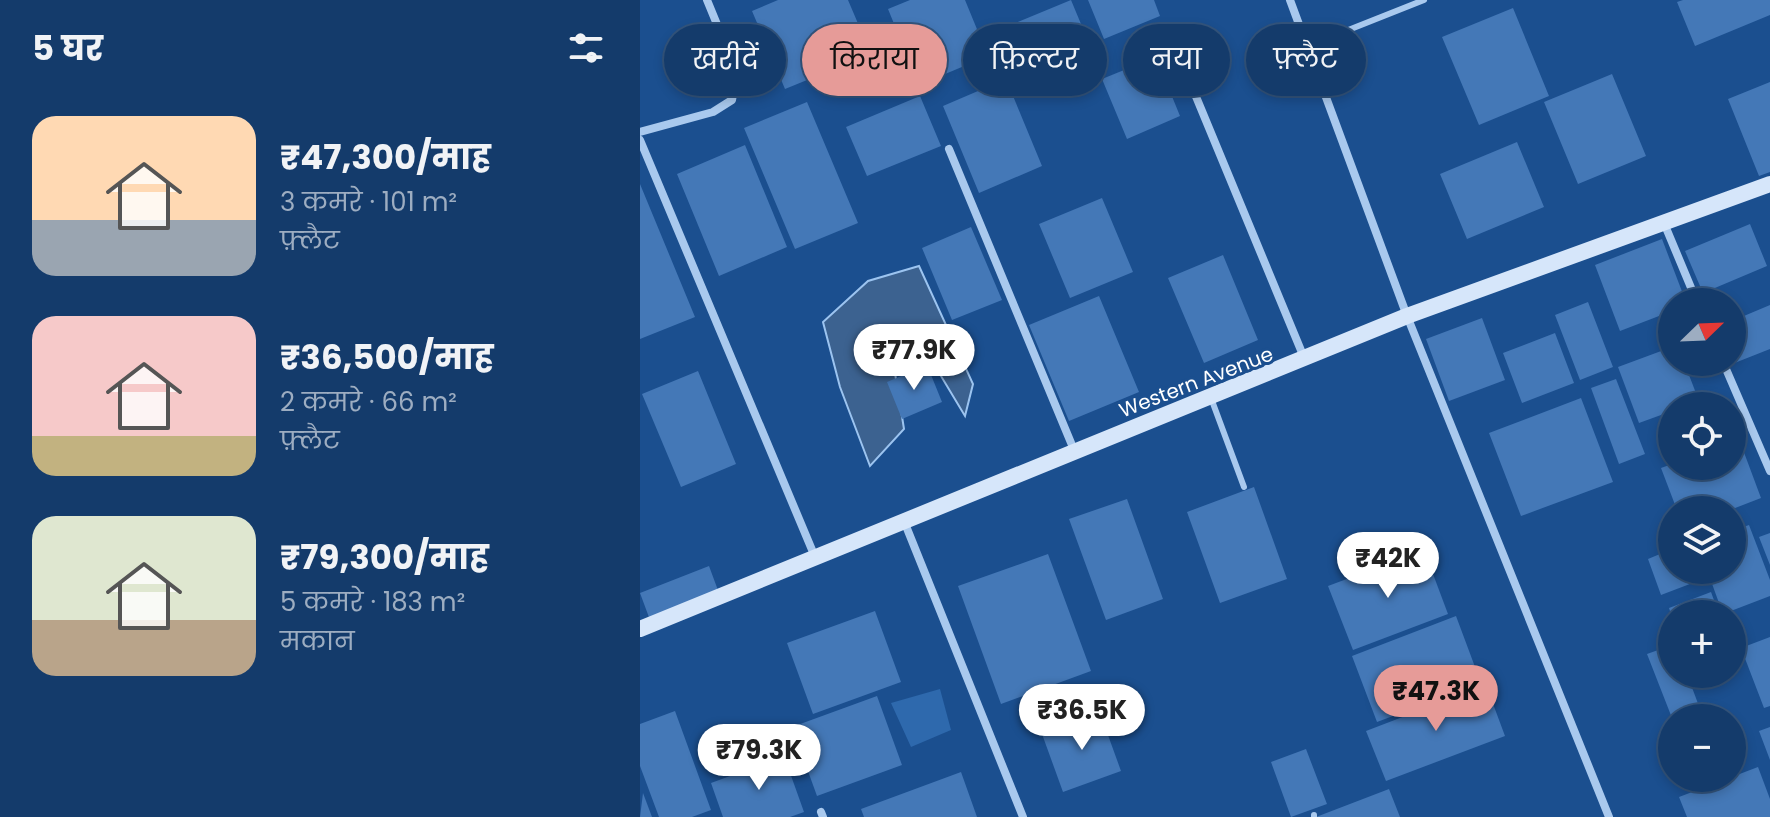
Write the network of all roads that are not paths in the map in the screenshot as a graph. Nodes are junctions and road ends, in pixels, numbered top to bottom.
1 (707, 0) edge
2 (1290, 0) edge
3 (1424, 0) edge
4 (1299, 24) edge
5 (1363, 24) edge
6 (1196, 96) edge
7 (1326, 96) edge
8 (640, 132) edge
9 (640, 140) edge
10 (949, 149) dead end
11 (1770, 184) edge
12 (1664, 223) junction
13 (1691, 288) edge
14 (1407, 316) junction
15 (1306, 360) junction
16 (1729, 376) edge
17 (1211, 398) junction
18 (1074, 450) junction
19 (1770, 471) edge
20 (1244, 487) dead end
21 (904, 520) junction
22 (815, 557) junction
23 (640, 629) edge
24 (1023, 817) edge
25 (1609, 817) edge

1 - 8 street
2 - 4 street
3 - 5 lane
6 - 15 street
7 - 14 street
9 - 22 street
10 - 18 street
11 - 12 street, Western Avenue
12 - 13 street
12 - 14 street, Western Avenue
14 - 15 street, Western Avenue
14 - 25 street
15 - 17 street, Western Avenue
16 - 19 street
17 - 18 street, Western Avenue
17 - 20 lane
18 - 21 street, Western Avenue
21 - 22 street, Western Avenue
21 - 24 street
22 - 23 street, Western Avenue

